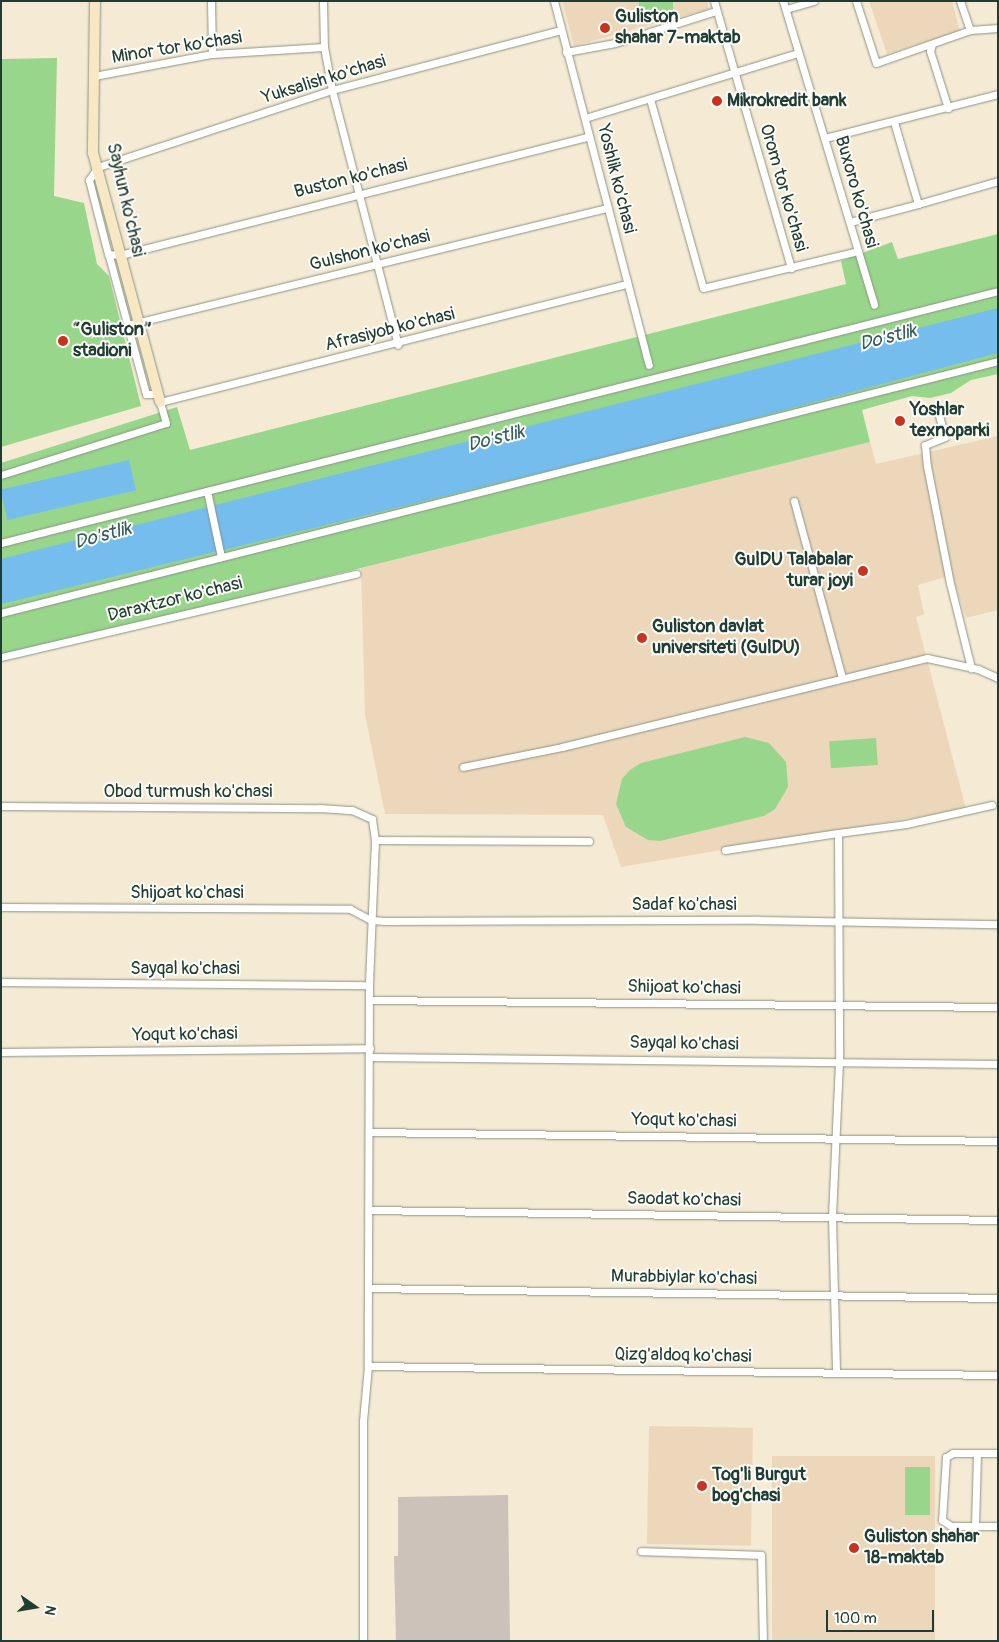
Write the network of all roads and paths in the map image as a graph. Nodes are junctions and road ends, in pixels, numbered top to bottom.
1 (94, 1) edge
2 (210, 1) edge
3 (323, 1) edge
4 (554, 1) edge
5 (714, 1) edge
6 (783, 1) edge
7 (814, 1) edge
8 (856, 1) edge
9 (960, 1) edge
10 (786, 10) junction
11 (716, 11) junction
12 (998, 28) edge
13 (561, 30) junction
14 (970, 30) junction
15 (932, 44) junction
16 (324, 47) junction
17 (566, 52) junction
18 (798, 53) junction
19 (212, 54) junction
20 (733, 72) junction
21 (94, 76) junction
22 (332, 90) junction
23 (998, 94) edge
24 (650, 99) junction
25 (948, 108) junction
26 (585, 118) junction
27 (894, 122) junction
28 (589, 136) junction
29 (825, 138) junction
30 (98, 168) junction
31 (998, 181) edge
32 (360, 192) junction
33 (918, 204) junction
34 (608, 208) junction
35 (850, 222) junction
36 (858, 251) junction
37 (120, 255) junction
38 (109, 256) junction
39 (378, 265) junction
40 (791, 268) junction
41 (627, 284) junction
42 (998, 291) edge
43 (874, 304) dead end
44 (139, 322) junction
45 (127, 325) junction
46 (398, 345) junction
47 (998, 361) edge
48 (649, 365) dead end
49 (159, 398) junction
50 (937, 408) dead end
51 (1, 475) edge
52 (207, 492) junction
53 (794, 501) dead end
54 (1, 543) edge
55 (221, 557) junction
56 (356, 574) dead end
57 (1, 613) edge
58 (1, 657) edge
59 (971, 668) junction
60 (842, 678) junction
61 (998, 678) edge
62 (463, 767) dead end
63 (1, 806) edge
64 (992, 806) dead end
65 (838, 833) junction
66 (375, 840) junction
67 (589, 841) dead end
68 (725, 850) dead end
69 (1, 908) edge
70 (371, 920) junction
71 (839, 922) junction
72 (998, 924) edge
73 (1, 982) edge
74 (369, 984) junction
75 (371, 1000) junction
76 (839, 1005) junction
77 (998, 1006) edge
78 (370, 1048) junction
79 (1, 1052) edge
80 (370, 1057) junction
81 (839, 1062) junction
82 (998, 1064) edge
83 (370, 1132) junction
84 (836, 1138) junction
85 (998, 1141) edge
86 (370, 1210) junction
87 (832, 1217) junction
88 (998, 1220) edge
89 (369, 1288) junction
90 (834, 1296) junction
91 (998, 1298) edge
92 (368, 1366) junction
93 (836, 1373) junction
94 (998, 1375) edge
95 (977, 1453) junction
96 (998, 1453) edge
97 (975, 1526) junction
98 (998, 1526) edge
99 (641, 1551) dead end
100 (363, 1641) edge
101 (763, 1641) edge

1 - 21 street, Sayhun ko'chasi
2 - 19 street
3 - 16 street
4 - 13 street, Yoshlik ko'chasi
5 - 11 street, Orom tor ko'chasi
6 - 10 street, Buxoro ko'chasi
7 - 10 street
8 - 15 street
9 - 14 street
10 - 18 street, Buxoro ko'chasi
11 - 17 street
11 - 20 street, Orom tor ko'chasi
12 - 14 street
13 - 17 street, Yoshlik ko'chasi
13 - 22 street, Yuksalish ko'chasi
14 - 15 street
15 - 25 street
16 - 19 street, Minor tor ko'chasi
16 - 22 street
17 - 26 street, Yoshlik ko'chasi
18 - 20 street
18 - 29 street, Buxoro ko'chasi
19 - 21 street, Minor tor ko'chasi
20 - 24 street
20 - 40 street, Orom tor ko'chasi
21 - 30 street, Sayhun ko'chasi
22 - 30 street, Yuksalish ko'chasi
22 - 32 street
23 - 25 street
24 - 26 street
24 - 40 street
25 - 27 street
26 - 28 street, Yoshlik ko'chasi
27 - 29 street
27 - 33 street
28 - 32 street, Buston ko'chasi
28 - 34 street, Yoshlik ko'chasi
29 - 35 street, Buxoro ko'chasi
30 - 37 street, Sayhun ko'chasi
30 - 38 street
31 - 33 street
32 - 37 street, Buston ko'chasi
32 - 39 street
33 - 35 street
34 - 39 street, Gulshon ko'chasi
34 - 41 street, Yoshlik ko'chasi
35 - 36 street, Buxoro ko'chasi
36 - 40 street
36 - 43 street, Buxoro ko'chasi
37 - 38 street, Buston ko'chasi
37 - 44 street, Sayhun ko'chasi
38 - 45 street
39 - 44 street, Gulshon ko'chasi
39 - 46 street
41 - 46 street, Afrasiyob ko'chasi
41 - 48 street, Yoshlik ko'chasi
42 - 52 street
44 - 45 street, Gulshon ko'chasi
44 - 49 street, Sayhun ko'chasi
45 - 49 street
46 - 49 street, Afrasiyob ko'chasi
47 - 55 street
49 - 51 street
50 - 59 street
52 - 54 street
52 - 55 street
53 - 60 street
55 - 57 street
56 - 58 street, Daraxtzor ko'chasi
59 - 60 street
59 - 61 street
60 - 62 street
63 - 66 street, Obod turmush ko'chasi
64 - 65 street
65 - 68 street
65 - 71 street
66 - 67 street
66 - 70 street
69 - 70 street, Shijoat ko'chasi
70 - 71 street, Sadaf ko'chasi
70 - 74 street
71 - 72 street, Sadaf ko'chasi
71 - 76 street
73 - 74 street, Sayqal ko'chasi
74 - 75 street
75 - 76 street, Shijoat ko'chasi
75 - 78 street
76 - 77 street, Shijoat ko'chasi
76 - 81 street
78 - 79 street, Yoqut ko'chasi
78 - 80 street
80 - 81 street, Sayqal ko'chasi
80 - 83 street
81 - 82 street, Sayqal ko'chasi
81 - 84 street
83 - 84 street, Yoqut ko'chasi
83 - 86 street
84 - 85 street, Yoqut ko'chasi
84 - 87 street
86 - 87 street, Saodat ko'chasi
86 - 89 street
87 - 88 street, Saodat ko'chasi
87 - 90 street
89 - 90 street, Murabbiylar ko'chasi
89 - 92 street
90 - 91 street, Murabbiylar ko'chasi
90 - 93 street
92 - 93 street, Qizg'aldoq ko'chasi
92 - 100 street
93 - 94 street, Qizg'aldoq ko'chasi
95 - 96 street
95 - 97 street
95 - 97 street
97 - 98 street
99 - 101 street

